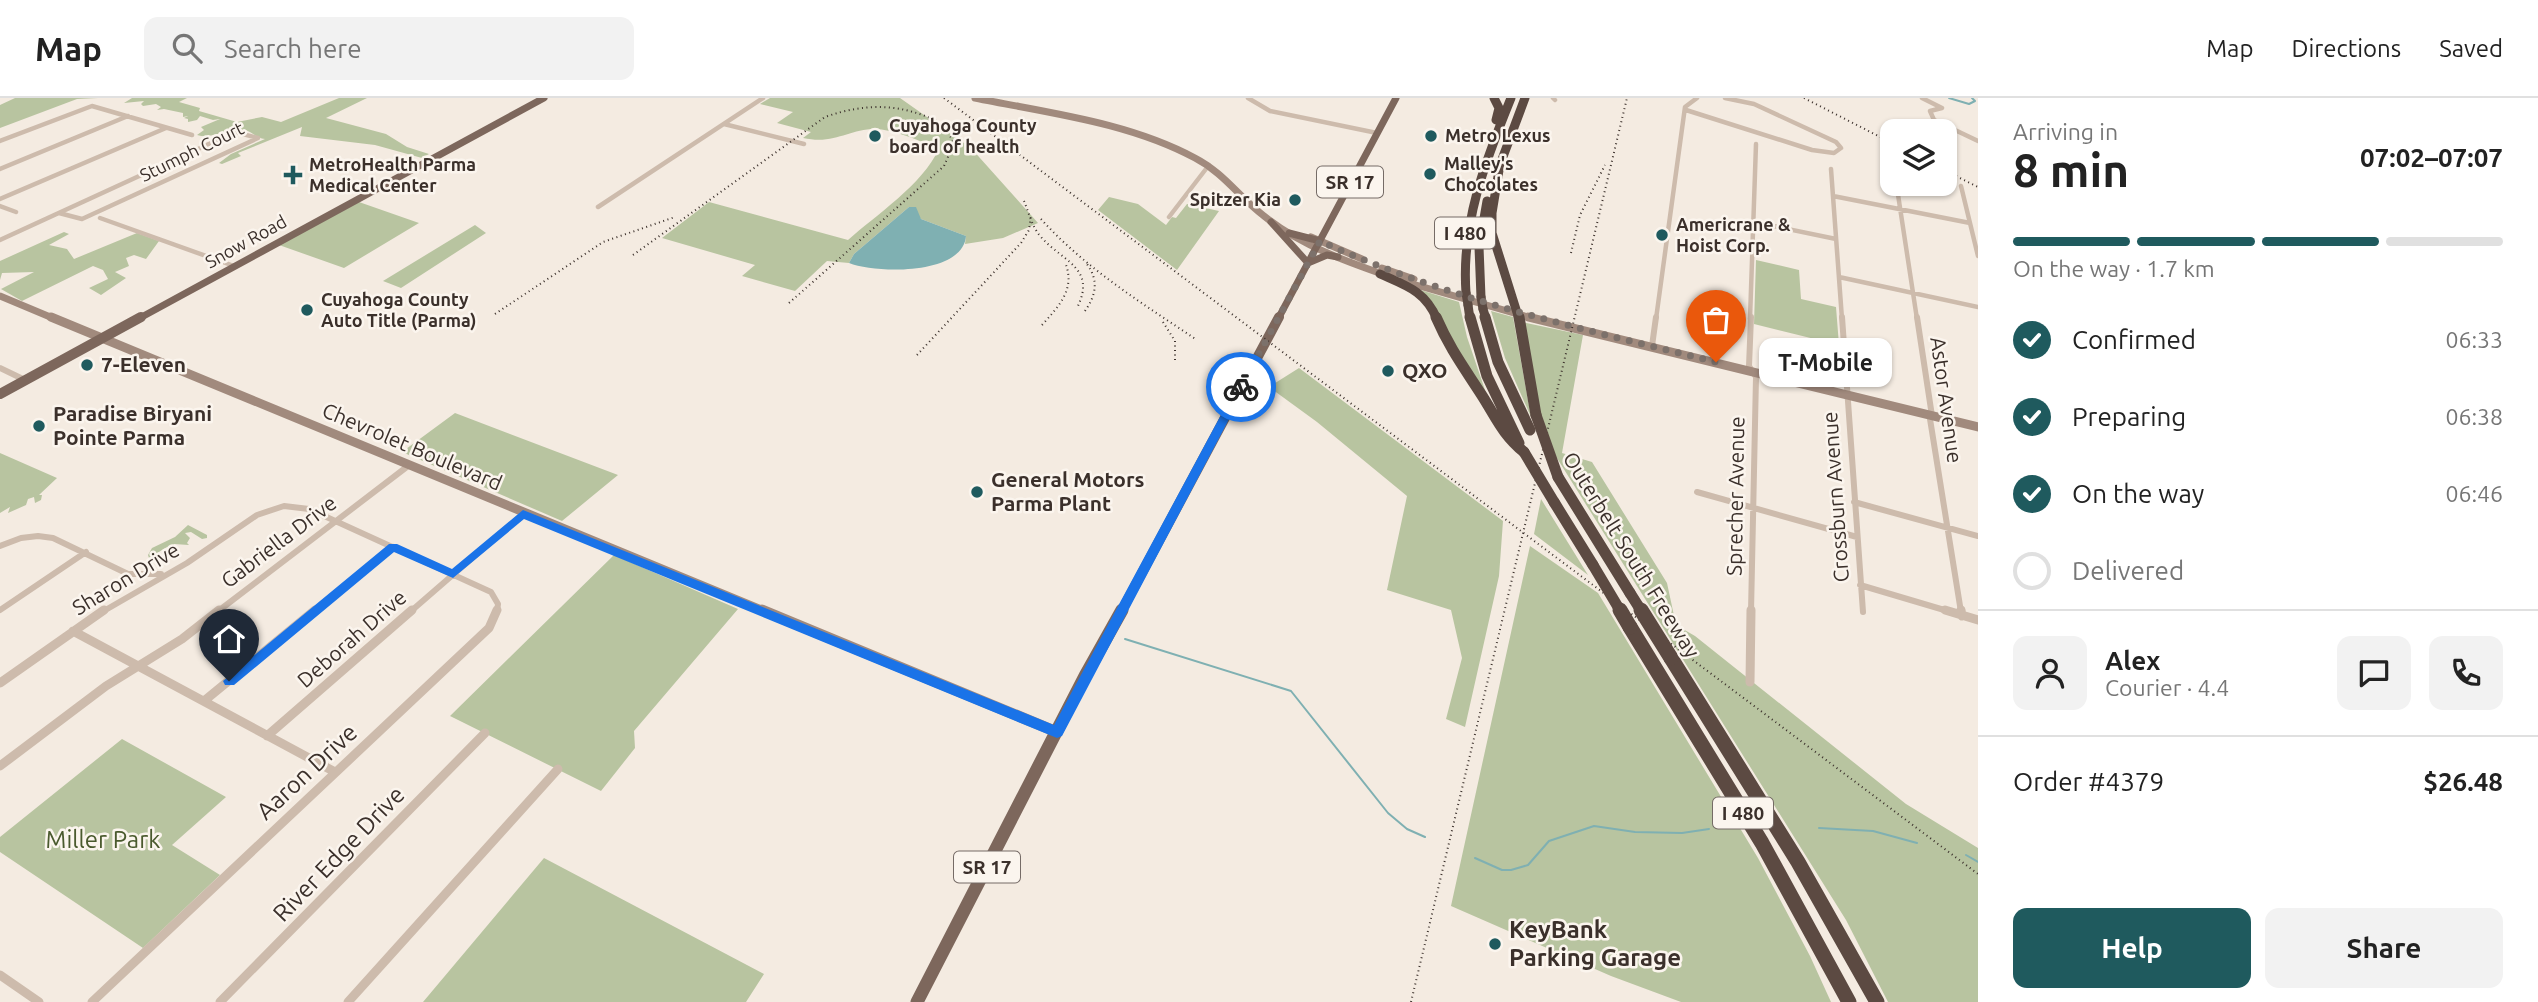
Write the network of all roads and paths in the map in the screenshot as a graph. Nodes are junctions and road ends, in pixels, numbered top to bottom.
1 (544, 98) edge
2 (763, 98) edge
3 (975, 98) edge
4 (1248, 98) edge
5 (1396, 98) edge
6 (1494, 98) edge
7 (1511, 98) edge
8 (1525, 98) edge
9 (1697, 98) edge
10 (1725, 98) edge
11 (1922, 98) edge
12 (1686, 110) junction
13 (129, 116) junction
14 (1707, 117) junction
15 (1684, 119) junction
16 (724, 124) junction
17 (167, 128) junction
18 (1377, 133) junction
19 (191, 135) dead end
20 (1497, 136) junction
21 (0, 141) edge
22 (1978, 141) edge
23 (804, 144) dead end
24 (1756, 144) dead end
25 (1500, 164) junction
26 (1209, 165) junction
27 (0, 169) edge
28 (1831, 169) dead end
29 (1961, 186) dead end
30 (1833, 196) junction
31 (1898, 196) edge
32 (0, 199) edge
33 (1251, 203) junction
34 (0, 206) edge
35 (598, 207) dead end
36 (1900, 209) junction
37 (16, 212) dead end
38 (59, 213) junction
39 (1169, 217) dead end
40 (100, 218) dead end
41 (1271, 222) junction
42 (1754, 222) junction
43 (1970, 223) junction
44 (1287, 229) junction
45 (1836, 239) junction
46 (0, 240) edge
47 (1318, 244) junction
48 (1978, 256) edge
49 (1338, 257) junction
50 (1308, 263) junction
51 (1364, 264) junction
52 (234, 266) junction
53 (1383, 271) junction
54 (1839, 277) junction
55 (1913, 293) junction
56 (0, 296) edge
57 (1978, 307) edge
58 (1518, 312) junction
59 (102, 338) junction
60 (1652, 346) junction
61 (0, 369) edge
62 (1752, 371) junction
63 (26, 380) junction
64 (0, 394) edge
65 (1847, 395) junction
66 (1536, 415) joint
67 (1932, 416) junction
68 (1978, 427) edge
69 (1524, 452) junction
70 (408, 466) junction
71 (1558, 479) junction
72 (1697, 492) dead end
73 (1854, 502) junction
74 (1754, 509) junction
75 (523, 514) junction
76 (335, 521) junction
77 (1948, 527) junction
78 (1978, 536) edge
79 (1857, 537) junction
80 (0, 546) edge
81 (393, 547) junction
82 (86, 552) junction
83 (165, 574) junction
84 (453, 574) junction
85 (1860, 585) junction
86 (0, 610) edge
87 (1863, 612) dead end
88 (1962, 616) junction
89 (1978, 620) edge
90 (73, 631) junction
91 (138, 666) junction
92 (1750, 682) dead end
93 (0, 683) edge
94 (204, 701) junction
95 (1057, 732) junction
96 (485, 733) dead end
97 (267, 736) junction
98 (0, 766) edge
99 (558, 769) dead end
100 (335, 772) junction
101 (0, 975) edge
102 (39, 1002) edge
103 (92, 1002) edge
104 (220, 1002) edge
105 (348, 1002) edge
106 (917, 1002) edge
107 (1849, 1002) edge
108 (1877, 1002) edge

1 - 52 main road, Snow Road
2 - 16 street
3 - 26 main road
4 - 18 street
5 - 18 main road, SR 17
6 - 20 highway
7 - 20 highway, Outerbelt South Freeway / I 480
8 - 25 highway, Outerbelt South Freeway / I 480
9 - 12 street
10 - 14 street
11 - 22 street
12 - 14 street
12 - 15 street
13 - 17 street
13 - 21 street
13 - 27 street
14 - 15 street
15 - 60 street
16 - 23 street
16 - 35 street
17 - 19 street
17 - 32 street
18 - 47 main road, SR 17
20 - 69 highway, Outerbelt South Freeway / I 480, bridge
24 - 42 street, Sprecher Avenue
25 - 58 highway
25 - 71 highway, Outerbelt South Freeway / I 480, bridge
26 - 33 main road
26 - 39 street
28 - 30 street, Crossburn Avenue
29 - 43 street
30 - 36 street
30 - 45 street, Crossburn Avenue
31 - 36 street, Astor Avenue
33 - 41 main road
33 - 44 main road
34 - 37 street
36 - 43 street
36 - 55 street, Astor Avenue
38 - 38 street, Stumph Court
38 - 46 street, Stumph Court
40 - 52 street
41 - 44 main road
41 - 50 main road
42 - 45 street
42 - 62 street, Sprecher Avenue
43 - 48 street
44 - 47 main road
45 - 54 street, Crossburn Avenue
47 - 49 main road
47 - 50 main road, SR 17
47 - 51 main road
49 - 50 main road
49 - 51 main road
50 - 95 main road, SR 17
51 - 53 main road
52 - 59 main road, Snow Road
53 - 58 main road
53 - 69 highway
54 - 55 street
54 - 65 street, Crossburn Avenue
55 - 57 street
55 - 67 street, Astor Avenue
56 - 59 main road, Chevrolet Boulevard
58 - 60 main road
58 - 66 highway
59 - 63 main road, Snow Road
59 - 70 main road, Chevrolet Boulevard
60 - 62 main road
61 - 63 street
62 - 65 main road
62 - 74 street, Sprecher Avenue
63 - 64 main road, Snow Road
65 - 67 main road
65 - 73 street, Crossburn Avenue
66 - 71 highway, bridge
67 - 68 main road
67 - 77 street, Astor Avenue
69 - 107 highway, Outerbelt South Freeway / I 480, bridge
70 - 75 main road, Chevrolet Boulevard
70 - 76 street, Gabriella Drive
71 - 108 highway, Outerbelt South Freeway / I 480, bridge
72 - 74 street
73 - 77 street
73 - 79 street, Crossburn Avenue
74 - 79 street
74 - 92 street, Sprecher Avenue
75 - 84 street, Deborah Drive
75 - 95 main road, Chevrolet Boulevard
76 - 81 street
76 - 83 street, Sharon Drive
76 - 91 street, Gabriella Drive
77 - 78 street
77 - 88 street, Astor Avenue
79 - 85 street, Crossburn Avenue
80 - 82 street
81 - 84 street
81 - 94 street
82 - 83 street
82 - 86 street
83 - 90 street, Sharon Drive
84 - 97 street, Deborah Drive
84 - 100 street, Aaron Drive
85 - 87 street, Crossburn Avenue
85 - 88 street
88 - 89 street
90 - 91 street
90 - 93 street, Sharon Drive
91 - 94 street
91 - 98 street, Gabriella Drive
94 - 97 street
95 - 106 main road, SR 17
96 - 104 street, River Edge Drive
97 - 100 street
99 - 105 street
100 - 103 street, Aaron Drive
101 - 102 street

